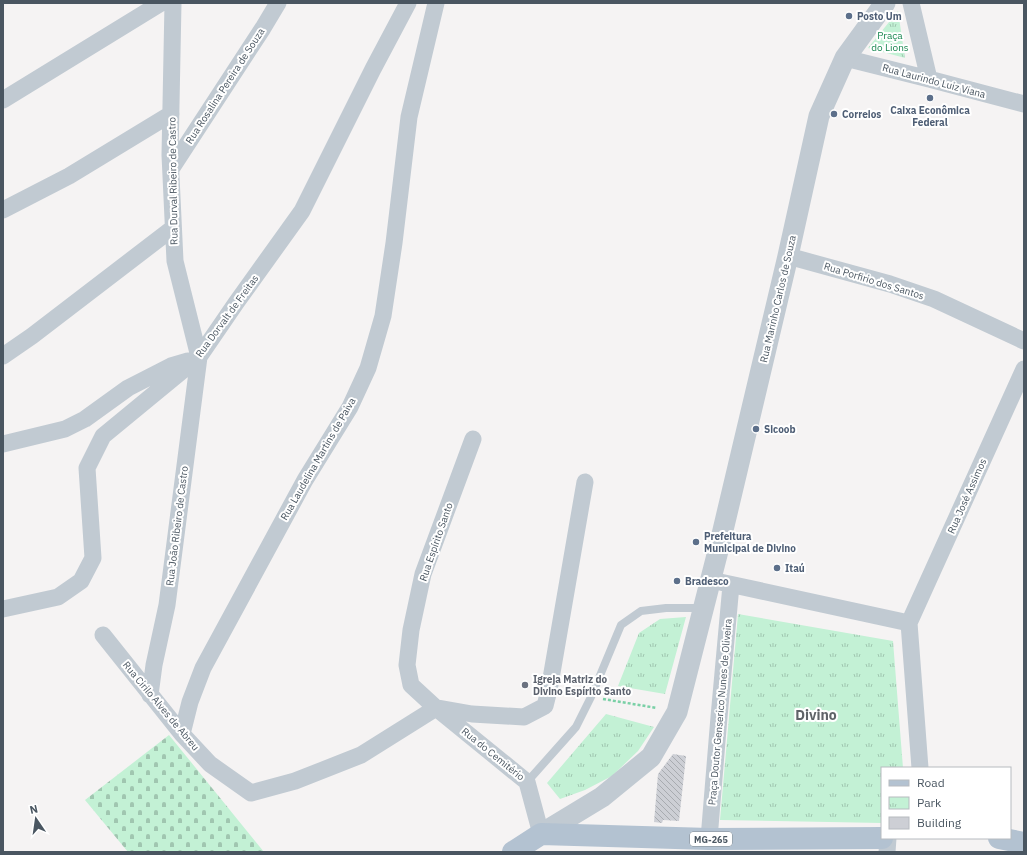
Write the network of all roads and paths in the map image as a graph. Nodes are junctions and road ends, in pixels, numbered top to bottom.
1 (161, 3) edge
2 (173, 3) edge
3 (278, 3) edge
4 (408, 3) edge
5 (436, 3) edge
6 (885, 3) edge
7 (911, 3) edge
8 (845, 58) junction
9 (928, 79) junction
10 (3, 100) edge
11 (1024, 104) edge
12 (171, 114) junction
13 (171, 169) junction
14 (3, 210) edge
15 (173, 228) junction
16 (788, 256) junction
17 (1024, 341) edge
18 (3, 356) edge
19 (199, 357) junction
20 (1024, 370) edge
21 (473, 439) dead end
22 (3, 444) edge
23 (585, 482) dead end
24 (710, 580) junction
25 (731, 585) junction
26 (703, 608) junction
27 (3, 609) edge
28 (909, 624) junction
29 (103, 635) dead end
30 (549, 690) junction
31 (150, 695) junction
32 (591, 697) junction
33 (436, 708) junction
34 (677, 712) junction
35 (182, 734) junction
36 (920, 767) edge
37 (527, 782) junction
38 (540, 834) junction
39 (881, 838) edge
40 (709, 839) junction
41 (888, 839) edge
42 (1004, 839) edge
43 (1024, 843) edge
44 (513, 852) edge
45 (887, 852) edge

1 - 10 street
2 - 12 street, Rua Durval Ribeiro de Castro
3 - 13 street, Rua Rosalina Pereira de Souza
4 - 19 street, Rua Dorvalt de Freitas
5 - 35 street, Rua Laudelina Martins de Paiva
6 - 8 street, Rua Marinho Carlos de Souza
7 - 9 street
8 - 9 street, Rua Laurindo Luiz Viana
8 - 16 street, Rua Marinho Carlos de Souza
9 - 11 street, Rua Laurindo Luiz Viana
12 - 13 street, Rua Durval Ribeiro de Castro
12 - 14 street
13 - 15 street, Rua Durval Ribeiro de Castro
15 - 18 street
15 - 19 street, Rua Durval Ribeiro de Castro
16 - 17 street, Rua Porfirio dos Santos
16 - 24 street, Rua Marinho Carlos de Souza
19 - 22 street
19 - 27 street, Rua Dorvalt de Freitas
19 - 31 street, Rua João Ribeiro de Castro
20 - 28 street, Rua José Assimos
21 - 33 street, Rua Espírito Santo
23 - 30 street
24 - 25 street
24 - 26 street, Rua Marinho Carlos de Souza
25 - 28 street
25 - 40 street, Praça Doutor Genserico Nunes de Oliveira
26 - 32 lane
26 - 34 street
28 - 36 street
29 - 31 street, Rua Cirilo Alves de Abreu
30 - 32 path
30 - 33 street
31 - 35 street, Rua Cirilo Alves de Abreu
32 - 34 path
32 - 37 lane
33 - 35 street, Rua Cirilo Alves de Abreu
33 - 37 street, Rua do Cemitério
34 - 38 street
37 - 38 street, Rua do Cemitério
38 - 40 main road, MG-265
38 - 44 main road
39 - 40 main road, MG-265
41 - 45 street
42 - 43 main road

